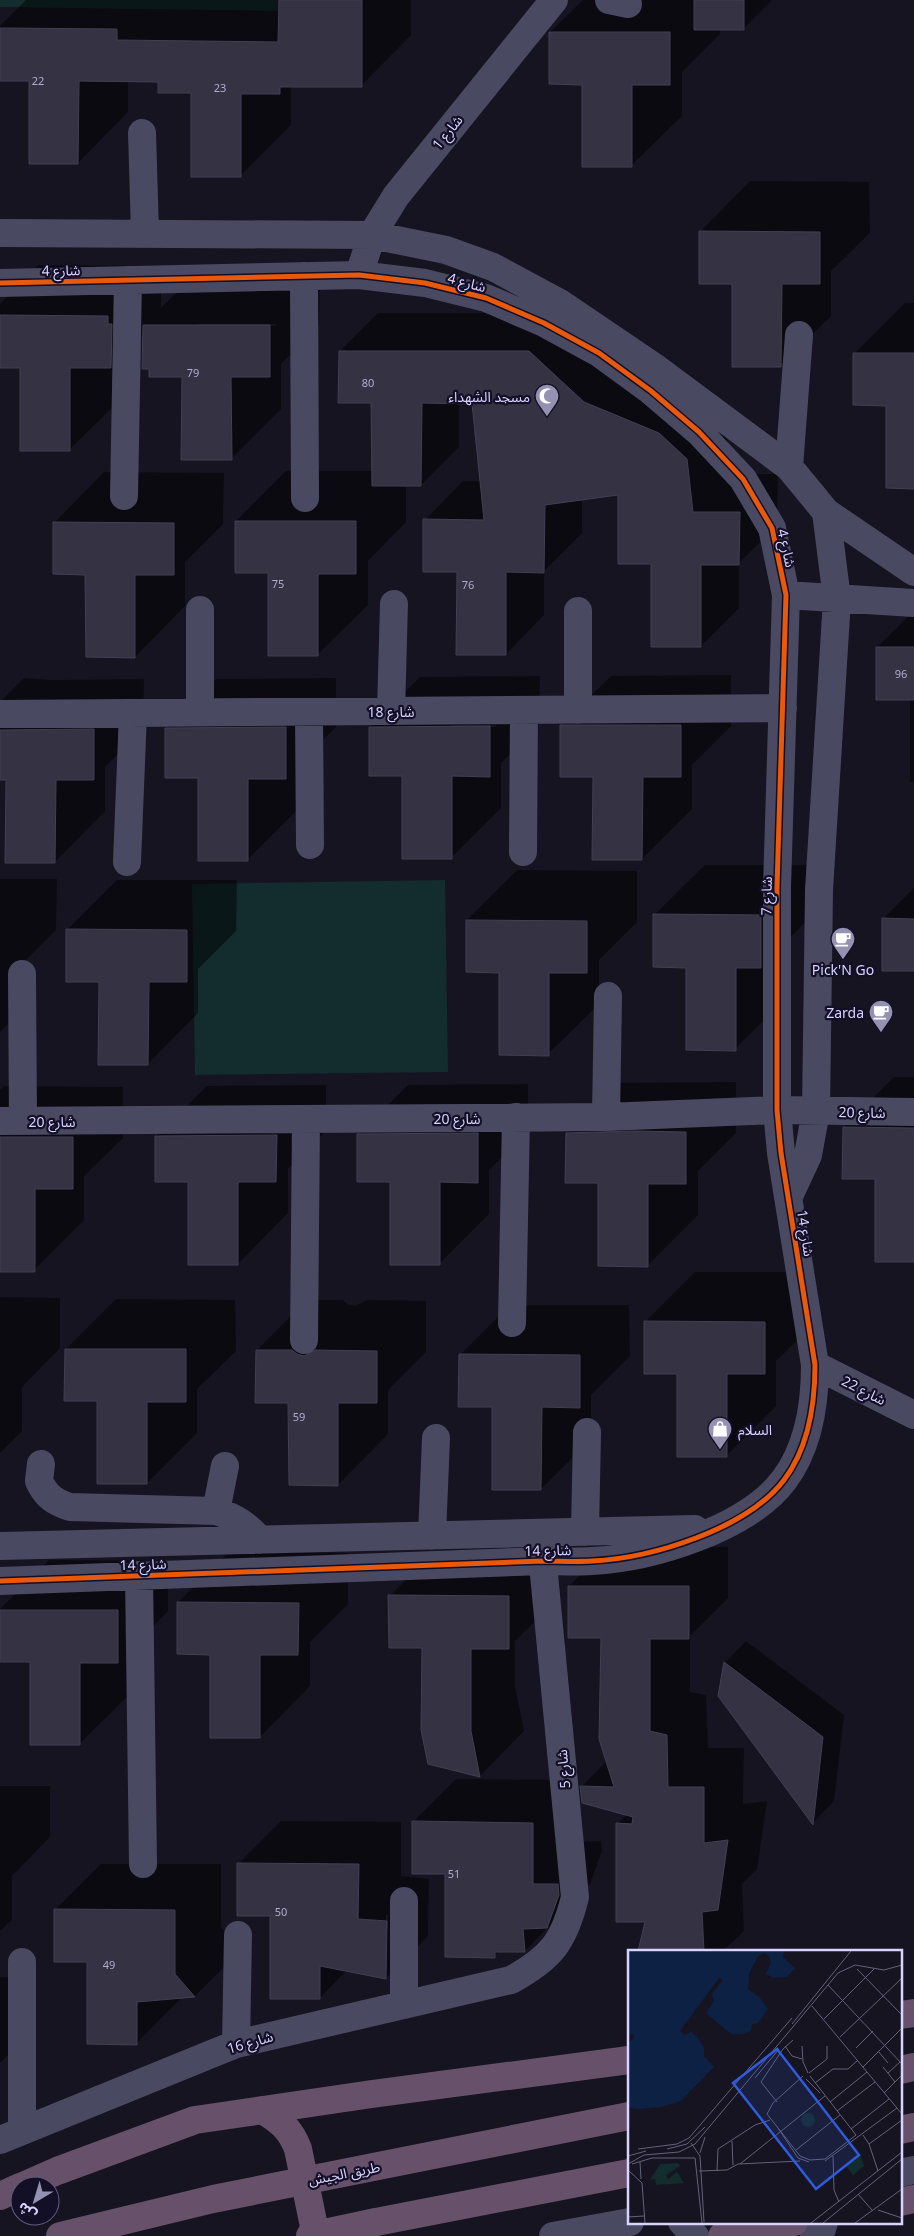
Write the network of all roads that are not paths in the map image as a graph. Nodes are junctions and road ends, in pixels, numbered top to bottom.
1 (554, 0) edge
2 (142, 133) dead end
3 (144, 232) junction
4 (0, 233) edge
5 (372, 235) junction
6 (359, 275) junction
7 (304, 276) junction
8 (128, 280) junction
9 (0, 283) edge
10 (799, 335) dead end
11 (601, 343) junction
12 (789, 467) junction
13 (124, 496) dead end
14 (305, 498) dead end
15 (826, 512) junction
16 (914, 572) edge
17 (786, 596) junction
18 (837, 599) junction
19 (914, 602) edge
20 (394, 604) dead end
21 (200, 610) dead end
22 (578, 611) dead end
23 (783, 708) junction
24 (524, 710) junction
25 (578, 710) junction
26 (391, 711) junction
27 (200, 712) junction
28 (309, 712) junction
29 (133, 713) junction
30 (0, 714) edge
31 (310, 845) dead end
32 (523, 852) dead end
33 (128, 862) dead end
34 (777, 887) junction
35 (819, 890) junction
36 (22, 974) dead end
37 (608, 996) dead end
38 (777, 1110) junction
39 (816, 1111) junction
40 (914, 1112) edge
41 (516, 1117) junction
42 (606, 1117) junction
43 (306, 1118) junction
44 (12, 1121) edge
45 (789, 1196) junction
46 (512, 1323) dead end
47 (304, 1340) dead end
48 (815, 1365) junction
49 (914, 1415) edge
50 (587, 1432) dead end
51 (436, 1438) dead end
52 (42, 1464) dead end
53 (225, 1466) dead end
54 (216, 1511) junction
55 (722, 1529) junction
56 (585, 1532) junction
57 (540, 1533) junction
58 (432, 1536) junction
59 (260, 1540) junction
60 (0, 1546) edge
61 (543, 1561) junction
62 (139, 1575) junction
63 (0, 1581) edge
64 (143, 1864) dead end
65 (404, 1901) dead end
66 (238, 1935) dead end
67 (22, 1962) dead end
68 (511, 1980) joint
69 (404, 2005) junction
70 (236, 2044) junction
71 (628, 2060) edge
72 (262, 2110) junction
73 (628, 2116) edge
74 (11, 2136) edge
75 (628, 2173) edge
76 (46, 2176) edge
77 (628, 2222) edge
78 (684, 2224) edge
79 (784, 2224) edge
80 (823, 2224) edge
81 (378, 2229) edge
82 (60, 2236) edge
83 (310, 2236) edge
84 (316, 2236) edge
85 (554, 2236) edge
86 (695, 2236) edge
87 (722, 2236) edge
88 (814, 2236) edge

1 - 5 street, شارع 1
2 - 3 street
3 - 4 street, شارع 4
3 - 5 street, شارع 4
5 - 6 street, شارع 1
5 - 11 street, شارع 4
6 - 7 street, شارع 4
6 - 11 street, شارع 4
7 - 8 street, شارع 4
7 - 14 street
8 - 9 street, شارع 4
8 - 13 street
10 - 12 street
11 - 12 street, شارع 4
11 - 17 street, شارع 4
12 - 15 street, شارع 4
15 - 16 street, شارع 4
15 - 18 street
17 - 18 street
17 - 23 street, شارع 7
18 - 19 street
18 - 35 street
20 - 26 street
21 - 27 street
22 - 25 street
23 - 25 street, شارع 18
23 - 34 street, شارع 7
24 - 25 street, شارع 18
24 - 26 street, شارع 18
24 - 32 street
26 - 28 street, شارع 18
27 - 28 street, شارع 18
27 - 29 street, شارع 18
28 - 31 street
29 - 30 street, شارع 18
29 - 33 street
34 - 35 street
34 - 38 street, شارع 7
35 - 39 street
36 - 44 street
37 - 42 street
38 - 39 street, شارع 20
38 - 42 street, شارع 20
38 - 45 street, شارع 7
39 - 40 street, شارع 20
39 - 45 street
41 - 42 street, شارع 20
41 - 43 street, شارع 20
41 - 46 street
43 - 44 street, شارع 20
43 - 47 street
45 - 48 street, شارع 14
48 - 49 street, شارع 22
48 - 55 street, شارع 14
50 - 56 street
51 - 58 street
52 - 54 street
53 - 54 street
54 - 59 street
55 - 56 street, شارع 14
55 - 61 street, شارع 14
56 - 57 street, شارع 14
57 - 58 street, شارع 14
57 - 61 street, شارع 5
58 - 59 street, شارع 14
59 - 60 street, شارع 14
61 - 62 street, شارع 14
61 - 68 street, شارع 5
62 - 63 street, شارع 14
62 - 64 street
65 - 69 street
66 - 70 street
67 - 74 street
68 - 69 street, شارع 16
69 - 70 street, شارع 16
70 - 74 street, شارع 16
71 - 72 highway
72 - 76 highway
72 - 84 highway
73 - 82 highway, طريق الجيش, bridge
75 - 81 highway
77 - 85 street
78 - 86 street
79 - 87 highway
80 - 88 street
81 - 83 highway, bridge

